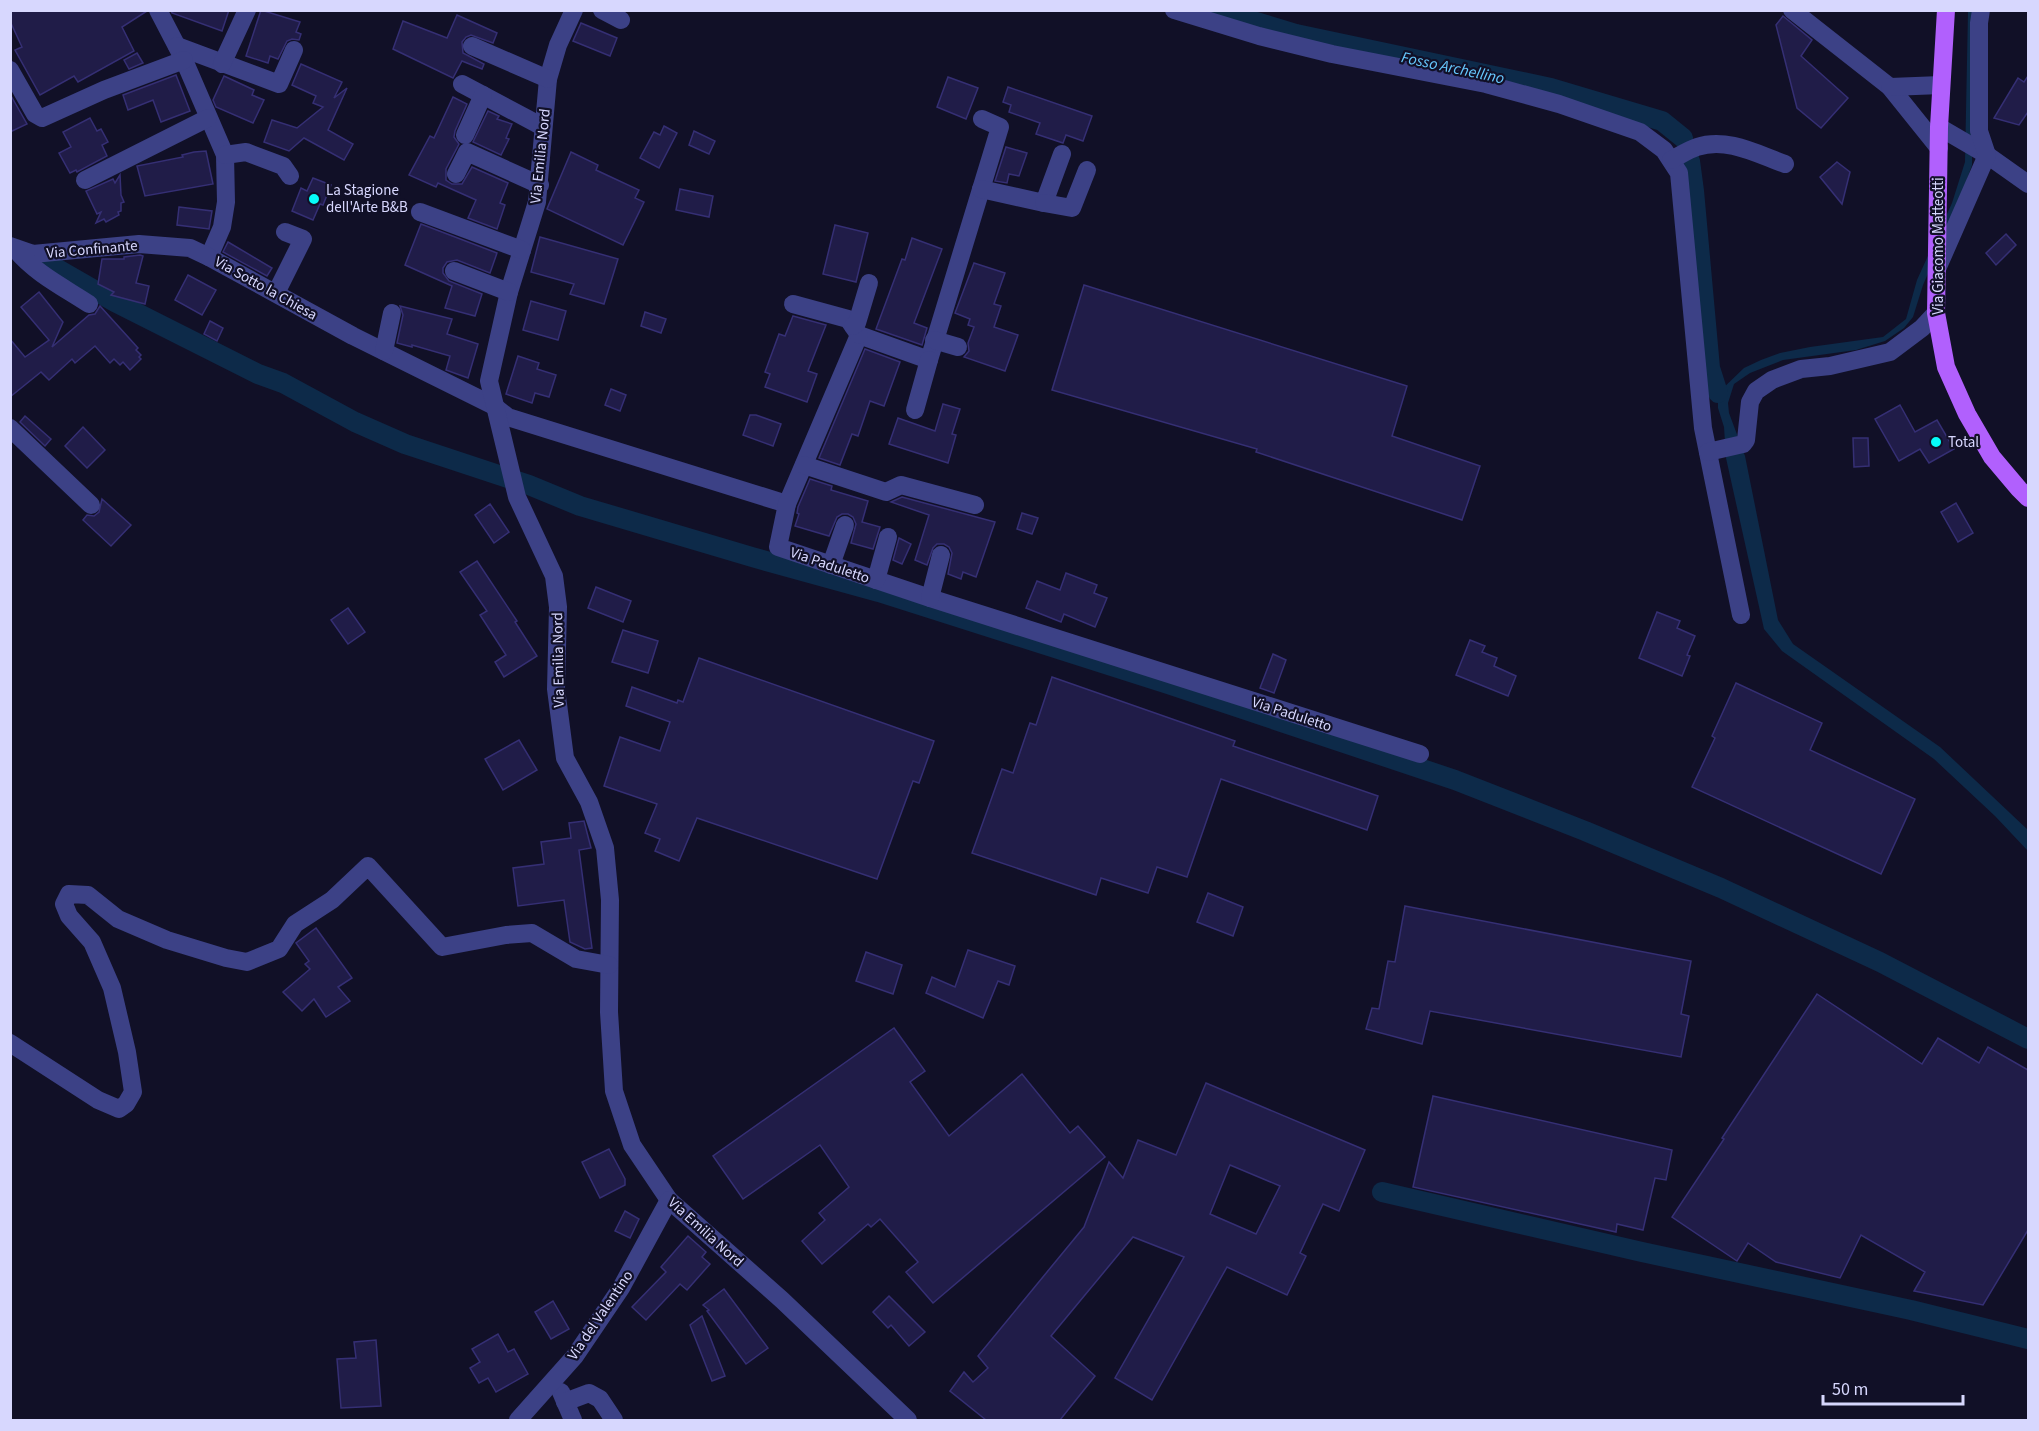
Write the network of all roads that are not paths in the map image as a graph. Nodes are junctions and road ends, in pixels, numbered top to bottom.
1 (158, 10) edge
2 (247, 10) edge
3 (574, 10) edge
4 (602, 10) edge
5 (1174, 10) edge
6 (1792, 10) edge
7 (1946, 10) edge
8 (1981, 10) edge
9 (621, 20) dead end
10 (472, 46) dead end
11 (294, 50) dead end
12 (181, 53) junction
13 (222, 64) junction
14 (10, 70) edge
15 (548, 79) junction
16 (462, 84) dead end
17 (1941, 85) junction
18 (1890, 87) junction
19 (483, 95) junction
20 (208, 118) junction
21 (982, 119) dead end
22 (543, 127) junction
23 (1939, 127) junction
24 (465, 135) dead end
25 (1939, 148) junction
26 (1981, 152) junction
27 (1062, 154) dead end
28 (225, 155) junction
29 (1671, 160) junction
30 (1785, 164) dead end
31 (1087, 170) dead end
32 (456, 174) dead end
33 (290, 176) dead end
34 (85, 180) dead end
35 (2028, 184) edge
36 (540, 185) junction
37 (981, 189) junction
38 (1044, 203) junction
39 (420, 212) dead end
40 (285, 232) dead end
41 (12, 246) edge
42 (522, 250) junction
43 (209, 256) junction
44 (454, 271) dead end
45 (1936, 271) junction
46 (869, 283) dead end
47 (509, 292) junction
48 (276, 293) junction
49 (89, 303) dead end
50 (793, 304) dead end
51 (392, 313) dead end
52 (1936, 313) junction
53 (856, 330) junction
54 (934, 340) junction
55 (958, 346) dead end
56 (384, 351) junction
57 (929, 360) junction
58 (494, 406) junction
59 (915, 410) dead end
60 (10, 428) edge
61 (1713, 451) junction
62 (804, 465) junction
63 (2028, 498) edge
64 (788, 504) junction
65 (91, 505) dead end
66 (975, 505) dead end
67 (845, 525) dead end
68 (888, 537) dead end
69 (941, 555) dead end
70 (831, 565) junction
71 (876, 580) junction
72 (930, 598) junction
73 (1741, 615) dead end
74 (1420, 754) dead end
75 (609, 965) junction
76 (10, 1042) edge
77 (669, 1200) junction
78 (555, 1378) junction
79 (565, 1402) junction
80 (518, 1420) edge
81 (573, 1420) edge
82 (614, 1420) edge
83 (908, 1420) edge

1 - 12 street, Via Sotto la Chiesa
2 - 13 street
3 - 15 street, Via Emilia Nord
4 - 9 street
5 - 29 street
6 - 18 street
7 - 17 main road, Via Giacomo Matteotti
8 - 26 street
10 - 15 street
11 - 13 street
12 - 13 street
12 - 14 street
12 - 20 street, Via Sotto la Chiesa
15 - 22 street, Via Emilia Nord
16 - 19 street
17 - 18 street
17 - 23 main road, Via Giacomo Matteotti
18 - 25 street
19 - 22 street
19 - 24 street
20 - 28 street, Via Sotto la Chiesa
20 - 34 street
21 - 37 street
22 - 36 street, Via Emilia Nord
23 - 25 main road, Via Giacomo Matteotti
23 - 26 street
25 - 45 main road, Via Giacomo Matteotti
26 - 35 street
26 - 45 street
27 - 38 street
28 - 33 street
28 - 43 street, Via Sotto la Chiesa
29 - 30 street
29 - 61 street
31 - 38 street
32 - 36 street
36 - 42 street, Via Emilia Nord
37 - 38 street
37 - 54 street
39 - 42 street
40 - 48 street
41 - 43 street, Via Confinante
41 - 49 street
42 - 47 street, Via Emilia Nord
43 - 48 street, Via Sotto la Chiesa
44 - 47 street
45 - 52 main road, Via Giacomo Matteotti
46 - 53 street, Via Paduletto
47 - 58 street, Via Emilia Nord
48 - 56 street, Via Sotto la Chiesa
50 - 53 street
51 - 56 street
52 - 61 street
52 - 63 main road, Via Giacomo Matteotti
53 - 57 street
53 - 62 street, Via Paduletto
54 - 55 street
54 - 57 street
56 - 58 street, Via Sotto la Chiesa
57 - 59 street
58 - 64 street, Via Sotto la Chiesa
58 - 75 street, Via Emilia Nord
60 - 65 street
61 - 73 street
62 - 64 street, Via Paduletto
62 - 66 street
64 - 70 street, Via Paduletto
67 - 70 street
68 - 71 street
69 - 72 street
70 - 71 street, Via Paduletto
71 - 72 street, Via Paduletto
72 - 74 street, Via Paduletto
75 - 76 street
75 - 77 street, Via Emilia Nord
77 - 78 street, Via del Valentino
77 - 83 street, Via Emilia Nord
78 - 79 street
78 - 80 street, Via del Valentino
79 - 81 street
79 - 82 street

